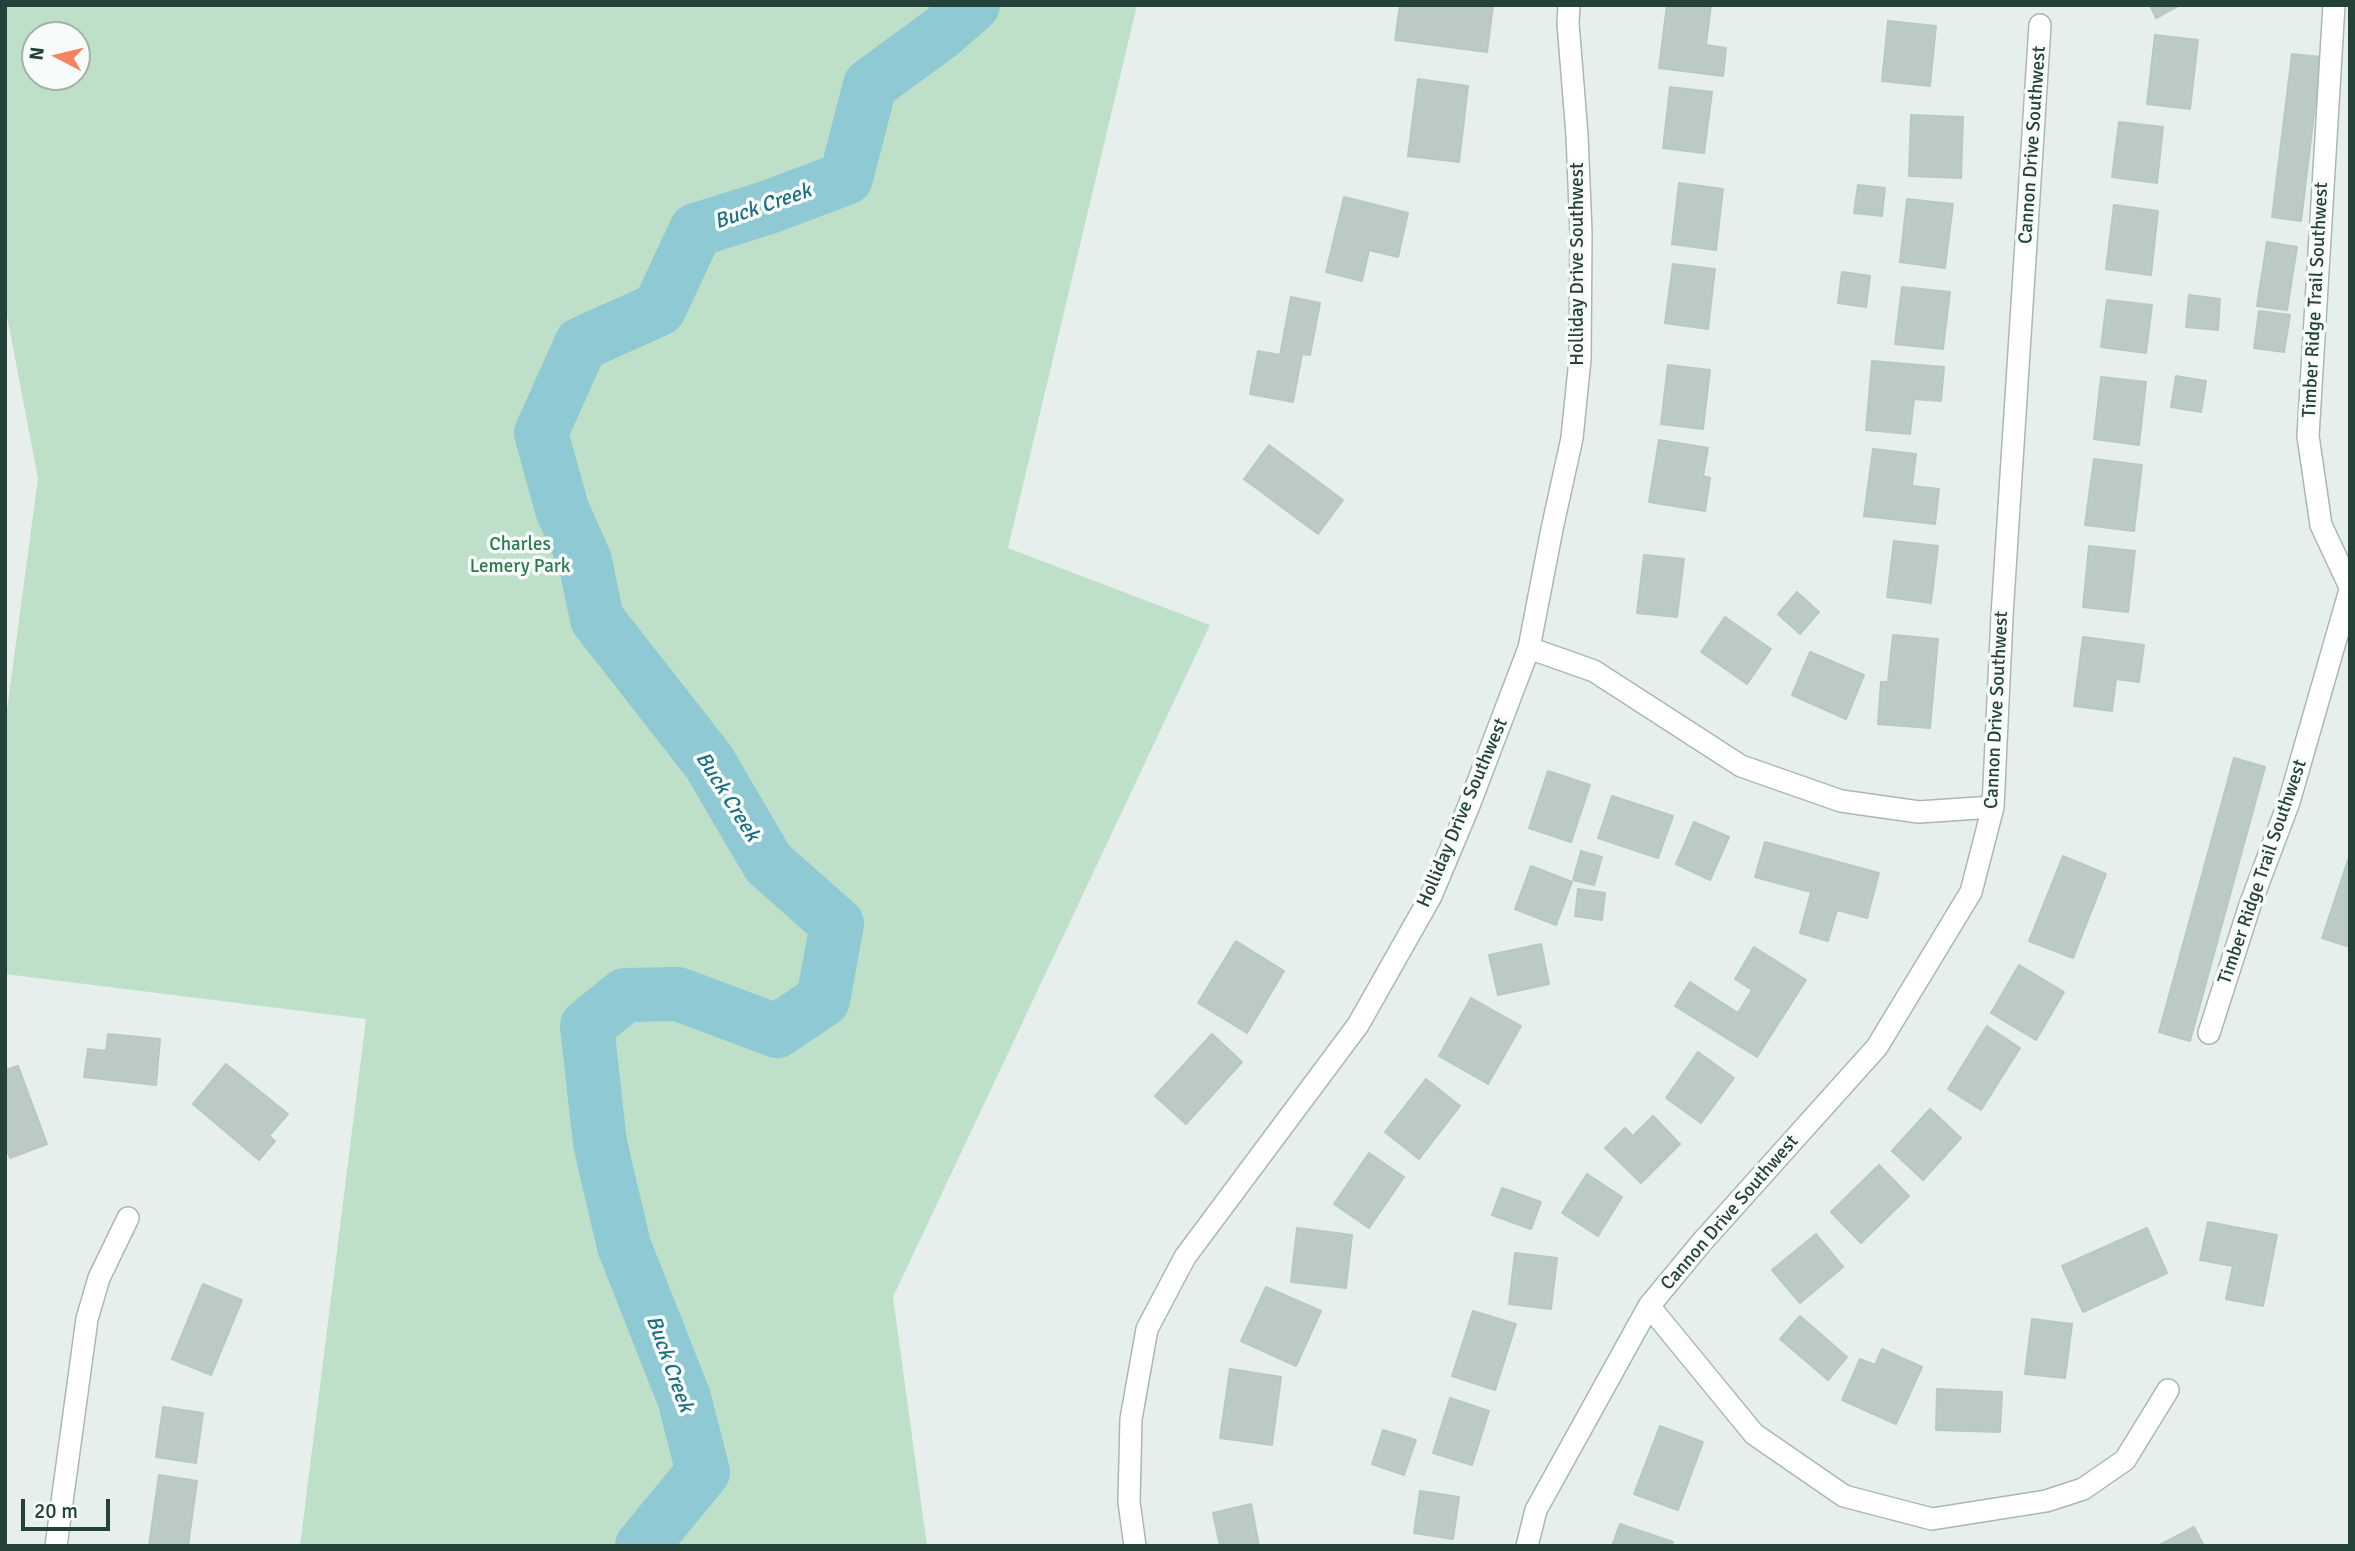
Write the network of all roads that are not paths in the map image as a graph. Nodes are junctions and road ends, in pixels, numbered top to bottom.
1 (1569, 5) edge
2 (2334, 5) edge
3 (2040, 25) dead end
4 (2350, 589) edge
5 (1529, 648) junction
6 (1993, 807) junction
7 (2209, 1033) dead end
8 (128, 1218) dead end
9 (1649, 1306) junction
10 (2168, 1390) dead end
11 (56, 1546) edge
12 (1135, 1546) edge
13 (1527, 1546) edge

1 - 5 street, Holliday Drive Southwest
2 - 4 street, Timber Ridge Trail Southwest
3 - 6 street, Cannon Drive Southwest
4 - 7 street, Timber Ridge Trail Southwest
5 - 6 street
5 - 12 street, Holliday Drive Southwest
6 - 9 street, Cannon Drive Southwest
8 - 11 street
9 - 10 street
9 - 13 street, Cannon Drive Southwest

